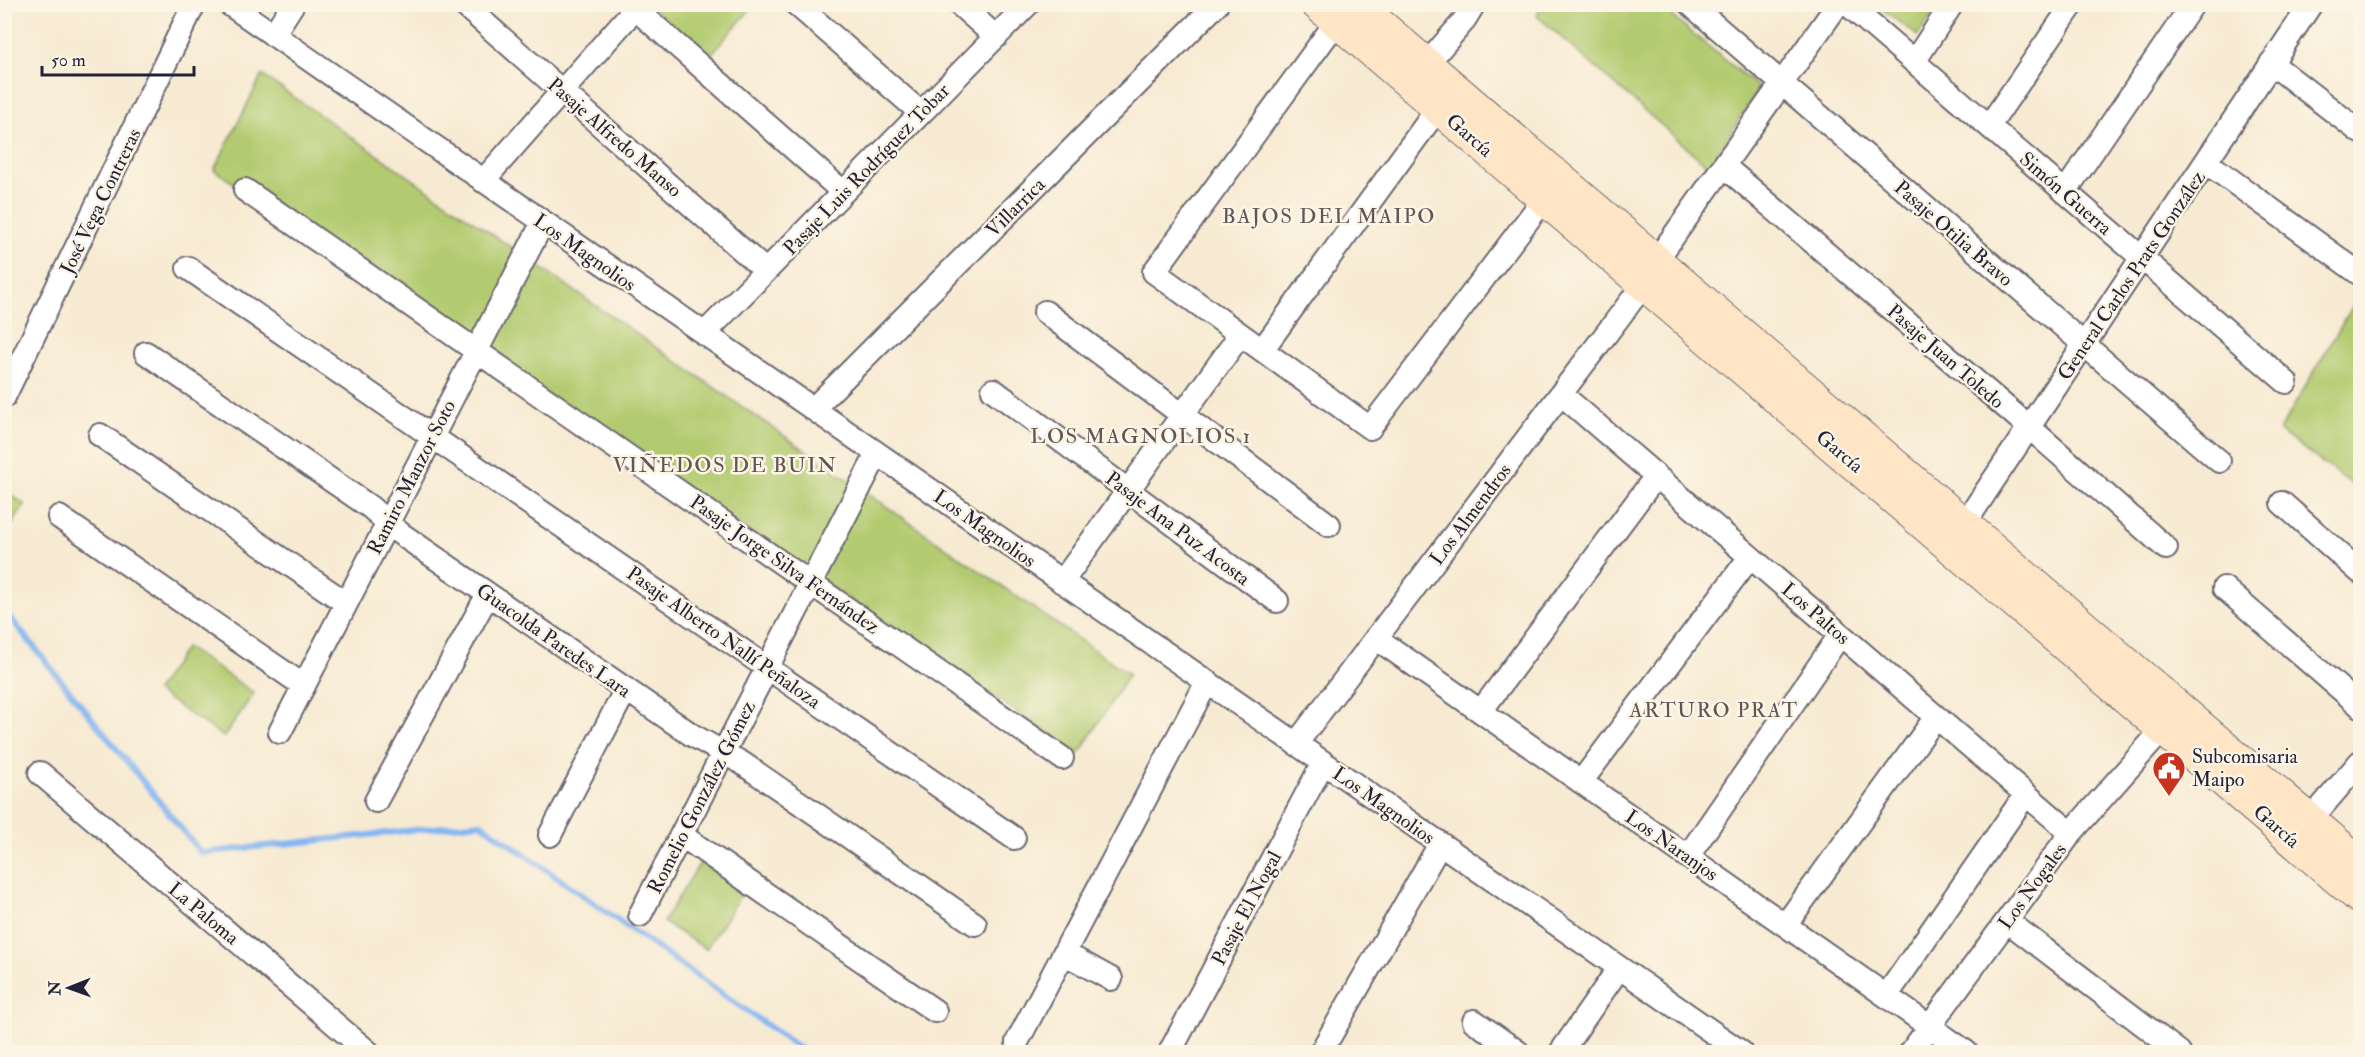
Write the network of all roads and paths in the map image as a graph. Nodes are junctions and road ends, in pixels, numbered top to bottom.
1 (194, 4) edge
2 (229, 4) edge
3 (293, 4) edge
4 (463, 4) edge
5 (796, 4) edge
6 (959, 4) edge
7 (1028, 4) edge
8 (1217, 4) edge
9 (1474, 4) edge
10 (1690, 4) edge
11 (1838, 4) edge
12 (1847, 4) edge
13 (1952, 4) edge
14 (2073, 4) edge
15 (2193, 4) edge
16 (2311, 4) edge
17 (635, 6) edge
18 (1337, 10) edge
19 (273, 35) junction
20 (996, 37) junction
21 (1914, 62) junction
22 (2271, 63) junction
23 (1425, 66) junction
24 (1782, 84) junction
25 (562, 91) junction
26 (1438, 108) junction
27 (921, 113) junction
28 (1989, 126) junction
29 (2361, 132) edge
30 (2206, 162) junction
31 (1724, 166) junction
32 (483, 181) junction
33 (245, 190) dead end
34 (843, 192) junction
35 (2065, 192) junction
36 (1544, 199) junction
37 (543, 222) junction
38 (2141, 259) junction
39 (188, 268) dead end
40 (766, 271) junction
41 (1650, 273) junction
42 (2361, 274) edge
43 (1045, 312) dead end
44 (704, 334) junction
45 (1240, 334) junction
46 (2084, 345) junction
47 (477, 350) junction
48 (1262, 350) junction
49 (146, 353) dead end
50 (2286, 382) dead end
51 (993, 390) dead end
52 (1561, 394) junction
53 (4, 397) edge
54 (813, 410) junction
55 (1182, 415) junction
56 (2029, 427) junction
57 (100, 435) dead end
58 (433, 436) junction
59 (877, 454) junction
60 (2219, 461) dead end
61 (1656, 476) junction
62 (1128, 490) junction
63 (2282, 503) dead end
64 (59, 517) dead end
65 (388, 523) junction
66 (1329, 525) dead end
67 (1958, 535) junction
68 (2166, 548) dead end
69 (1750, 557) junction
70 (2361, 572) edge
71 (1062, 582) junction
72 (811, 583) junction
73 (2224, 588) dead end
74 (488, 594) junction
75 (1277, 601) dead end
76 (346, 603) junction
77 (1840, 634) junction
78 (1376, 638) junction
79 (768, 667) junction
80 (1207, 682) junction
81 (304, 686) junction
82 (626, 690) junction
83 (2361, 706) edge
84 (1480, 711) junction
85 (1936, 717) junction
86 (2164, 728) junction
87 (280, 732) dead end
88 (1296, 744) junction
89 (723, 754) junction
90 (1062, 758) dead end
91 (2361, 762) edge
92 (1323, 763) junction
93 (40, 773) dead end
94 (1581, 782) junction
95 (2026, 794) junction
96 (376, 801) dead end
97 (2302, 830) junction
98 (2071, 833) junction
99 (550, 835) dead end
100 (681, 835) junction
101 (1014, 838) dead end
102 (1440, 844) junction
103 (1688, 856) junction
104 (2361, 863) edge
105 (2361, 898) edge
106 (640, 915) dead end
107 (2007, 921) junction
108 (975, 924) dead end
109 (1786, 924) junction
110 (1064, 953) junction
111 (1619, 968) junction
112 (1111, 979) dead end
113 (1887, 995) junction
114 (935, 1011) dead end
115 (1474, 1022) dead end
116 (1931, 1025) junction
117 (1017, 1041) dead end
118 (368, 1053) edge
119 (1170, 1053) edge
120 (1321, 1053) edge
121 (1518, 1053) edge
122 (1561, 1053) edge
123 (1741, 1053) edge
124 (1911, 1053) edge
125 (1966, 1053) edge
126 (2179, 1053) edge

1 - 53 street, José Vega Contreras
2 - 19 street, Los Magnolios
3 - 19 street
4 - 25 street, Pasaje Alfredo Manso
5 - 27 street
6 - 20 street
7 - 20 street, Pasaje Luis Rodríguez Tobar
8 - 54 street, Villarrica
9 - 23 street
10 - 24 street, Pasaje Otilia Bravo
11 - 24 street, Los Almendros
12 - 21 street, Simón Guerra
13 - 21 street
14 - 28 street
15 - 35 street
16 - 22 street, General Carlos Prats González
17 - 25 street
17 - 34 street
18 - 23 street, García
18 - 26 street, García
18 - 45 street
19 - 32 street, Los Magnolios
20 - 27 street, Pasaje Luis Rodríguez Tobar
21 - 28 street, Simón Guerra
22 - 29 street
22 - 30 street, General Carlos Prats González
23 - 41 street, García
24 - 31 street, Los Almendros
24 - 46 street, Pasaje Otilia Bravo
25 - 32 street
25 - 40 street, Pasaje Alfredo Manso
26 - 36 street, García
26 - 48 street
27 - 34 street, Pasaje Luis Rodríguez Tobar
28 - 35 street, Simón Guerra
30 - 38 street, General Carlos Prats González
30 - 42 street
31 - 41 street, Los Almendros
31 - 56 street, Pasaje Juan Toledo
32 - 37 street, Los Magnolios
33 - 47 street, Pasaje Jorge Silva Fernández
34 - 40 street, Pasaje Luis Rodríguez Tobar
35 - 38 street, Simón Guerra
36 - 41 street, García
36 - 48 street
37 - 44 street, Los Magnolios
37 - 47 street, Ramiro Manzor Soto
38 - 46 street, General Carlos Prats González
38 - 50 street, Simón Guerra
39 - 58 street, Pasaje Alberto Nallí Peñaloza
40 - 44 street, Pasaje Luis Rodríguez Tobar
41 - 52 street, Los Almendros
41 - 67 street, García
43 - 55 street
44 - 54 street, Los Magnolios
45 - 48 street
45 - 55 street
46 - 56 street, General Carlos Prats González
46 - 60 street, Pasaje Otilia Bravo
47 - 58 street, Ramiro Manzor Soto
47 - 72 street, Pasaje Jorge Silva Fernández
49 - 65 street, Guacolda Paredes Lara
51 - 62 street, Pasaje Ana Puz Acosta
52 - 61 street, Los Paltos
52 - 78 street, Los Almendros
54 - 59 street, Los Magnolios
55 - 62 street
55 - 66 street
56 - 67 street, General Carlos Prats González
56 - 68 street, Pasaje Juan Toledo
57 - 76 street
58 - 65 street, Ramiro Manzor Soto
58 - 79 street, Pasaje Alberto Nallí Peñaloza
59 - 71 street, Los Magnolios
59 - 72 street, Romelio González Gómez
61 - 69 street, Los Paltos
61 - 84 street
62 - 71 street
62 - 75 street, Pasaje Ana Puz Acosta
63 - 70 street
64 - 81 street
65 - 74 street, Guacolda Paredes Lara
65 - 76 street, Ramiro Manzor Soto
67 - 86 street, García
67 - 97 street, García
69 - 77 street, Los Paltos
69 - 94 street
71 - 80 street, Los Magnolios
72 - 79 street, Romelio González Gómez
72 - 90 street, Pasaje Jorge Silva Fernández
73 - 83 street
74 - 82 street, Guacolda Paredes Lara
74 - 96 street
76 - 81 street, Ramiro Manzor Soto
77 - 85 street, Los Paltos
77 - 103 street
78 - 84 street, Los Naranjos
78 - 88 street, Los Almendros
79 - 89 street, Romelio González Gómez
79 - 101 street, Pasaje Alberto Nallí Peñaloza
80 - 88 street, Los Magnolios
80 - 110 street
81 - 87 street, Ramiro Manzor Soto
82 - 89 street, Guacolda Paredes Lara
82 - 99 street
84 - 94 street, Los Naranjos
85 - 95 street, Los Paltos
85 - 109 street
86 - 97 street, García
86 - 98 street, Los Nogales
88 - 92 street, Los Magnolios
89 - 100 street, Romelio González Gómez
89 - 108 street, Guacolda Paredes Lara
91 - 97 street
92 - 102 street, Los Magnolios
92 - 119 street, Pasaje El Nogal
93 - 118 street, La Paloma
94 - 103 street, Los Naranjos
95 - 98 street, Los Paltos
95 - 113 street
97 - 104 street, García
97 - 105 street, García
98 - 107 street, Los Nogales
100 - 106 street, Romelio González Gómez
100 - 114 street
102 - 111 street, Los Magnolios
102 - 120 street
103 - 109 street, Los Naranjos
107 - 116 street, Los Nogales
107 - 126 street
109 - 113 street, Los Naranjos
110 - 112 street
110 - 117 street
111 - 122 street
111 - 123 street, Los Magnolios
113 - 116 street, Los Naranjos
115 - 121 street
116 - 124 street, Los Nogales
116 - 125 street, Los Naranjos

